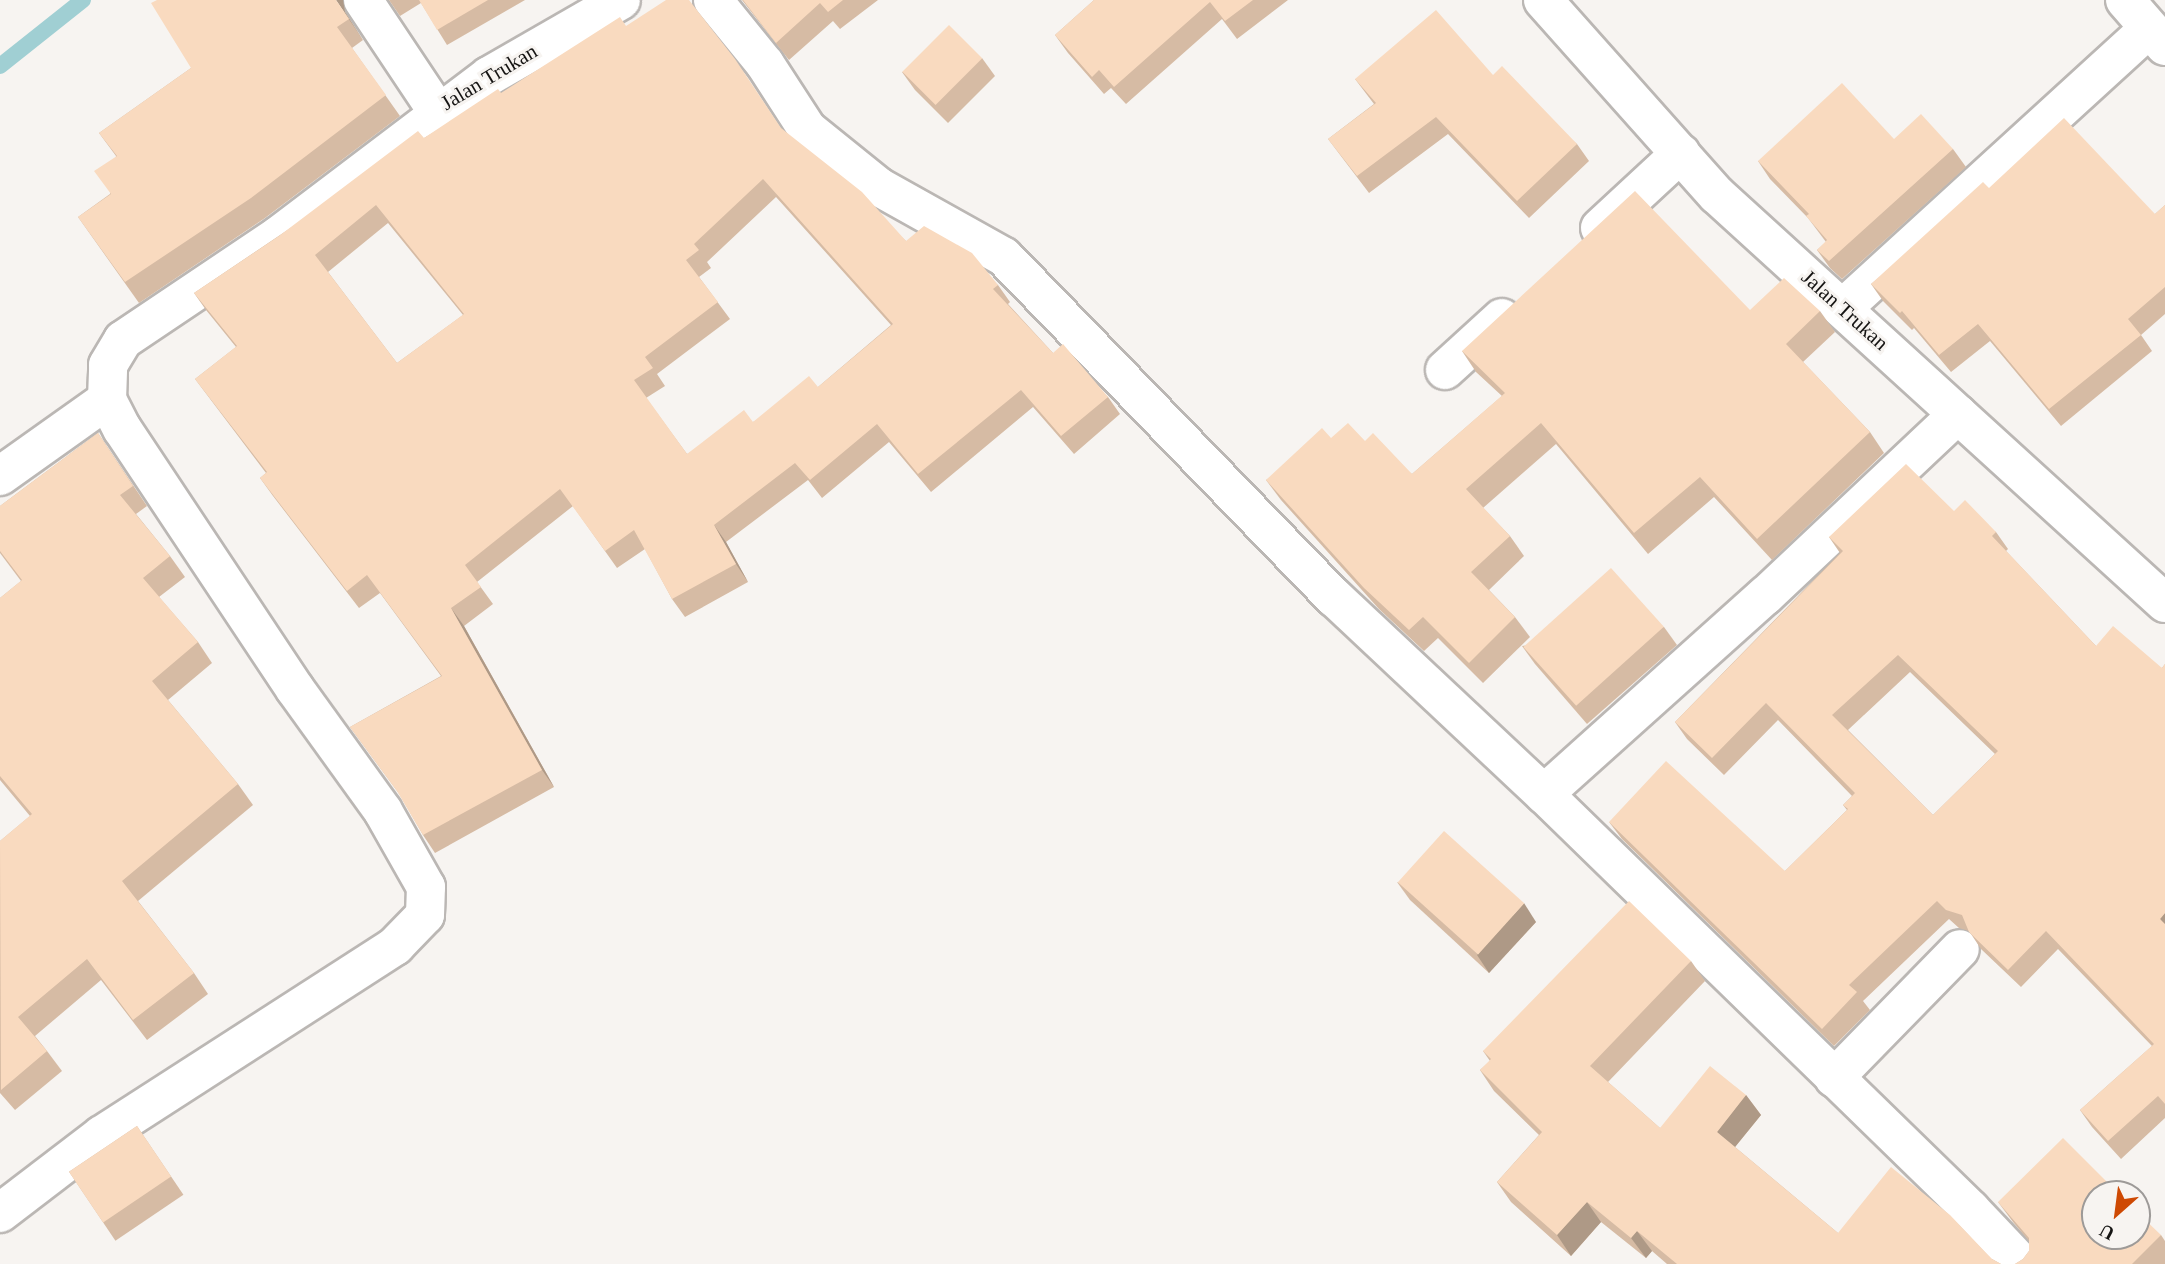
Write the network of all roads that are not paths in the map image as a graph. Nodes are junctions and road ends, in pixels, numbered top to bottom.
1 (363, 0) edge
2 (621, 0) edge
3 (713, 0) edge
4 (1543, 0) edge
5 (2125, 0) edge
6 (2157, 38) edge
7 (439, 114) junction
8 (1681, 153) junction
9 (1579, 248) edge
10 (1527, 295) edge
11 (1843, 308) junction
12 (1445, 370) dead end
13 (107, 400) junction
14 (1958, 414) junction
15 (0, 476) edge
16 (2165, 603) edge
17 (1544, 794) junction
18 (1960, 949) dead end
19 (1834, 1078) junction
20 (0, 1213) edge
21 (2022, 1264) edge

1 - 7 street, Jalan Trukan
2 - 7 street, Jalan Trukan
3 - 17 street
4 - 8 street, Jalan Trukan
5 - 6 street
6 - 11 street
7 - 13 street
8 - 9 street
8 - 11 street, Jalan Trukan
10 - 12 street
11 - 14 street, Jalan Trukan
13 - 15 street
13 - 20 street
14 - 16 street, Jalan Trukan
14 - 17 street
17 - 19 street
18 - 19 street
19 - 21 street

